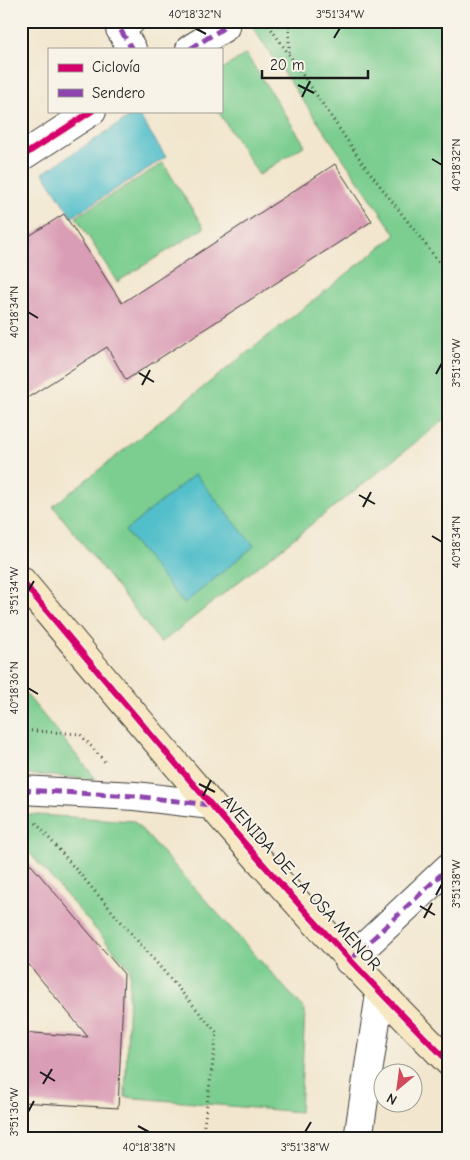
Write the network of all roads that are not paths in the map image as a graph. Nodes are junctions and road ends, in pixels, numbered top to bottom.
1 (131, 21) edge
2 (222, 21) edge
3 (131, 48) edge
4 (192, 48) edge
5 (90, 112) edge
6 (21, 157) edge
7 (24, 586) edge
8 (21, 790) edge
9 (212, 805) junction
10 (449, 867) edge
11 (349, 961) junction
12 (380, 994) junction
13 (449, 1062) edge
14 (358, 1139) edge

1 - 3 street
2 - 4 street
5 - 6 street
7 - 9 street, AVENIDA DE LA OSA MENOR
8 - 9 street
9 - 11 street, AVENIDA DE LA OSA MENOR
10 - 11 street
11 - 12 street, AVENIDA DE LA OSA MENOR
12 - 13 street, AVENIDA DE LA OSA MENOR
12 - 14 street

